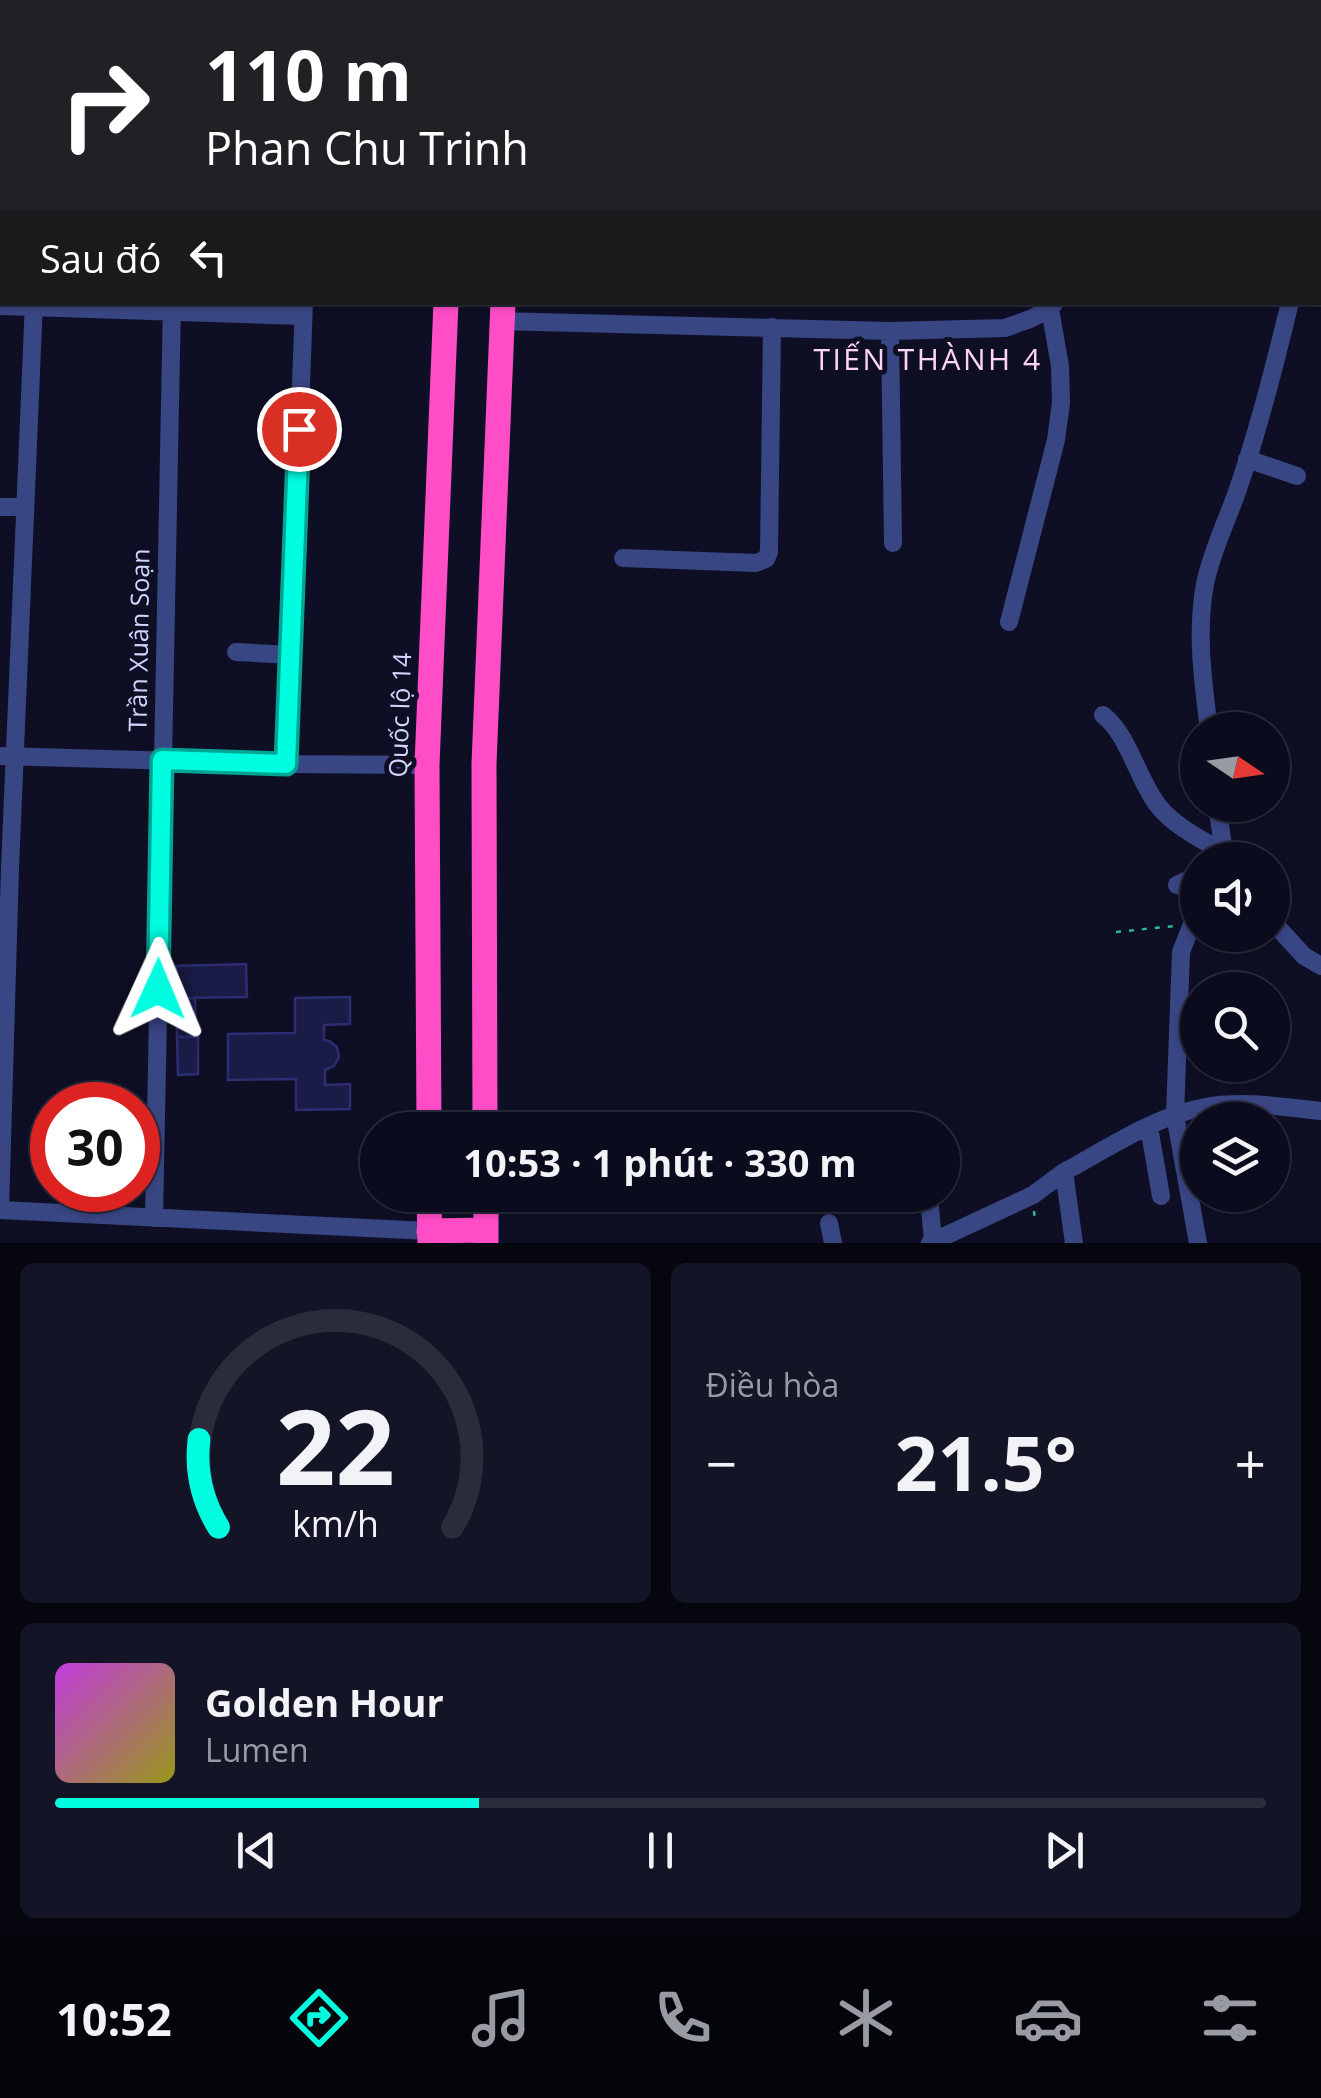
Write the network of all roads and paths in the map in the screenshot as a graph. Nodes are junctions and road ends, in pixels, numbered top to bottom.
1 (34, 305) edge
2 (446, 305) edge
3 (1289, 305) edge
4 (0, 306) edge
5 (1052, 306) edge
6 (171, 307) edge
7 (303, 310) edge
8 (502, 312) edge
9 (772, 327) junction
10 (890, 330) junction
11 (1247, 458) junction
12 (1297, 476) dead end
13 (0, 507) edge
14 (25, 507) junction
15 (893, 543) dead end
16 (624, 558) dead end
17 (1009, 622) dead end
18 (236, 652) dead end
19 (291, 655) junction
20 (1207, 712) edge
21 (1103, 715) dead end
22 (7, 756) edge
23 (162, 760) junction
24 (286, 764) junction
25 (427, 765) junction
26 (1205, 842) edge
27 (1180, 883) edge
28 (1177, 884) dead end
29 (1180, 920) edge
30 (1116, 932) dead end
31 (1290, 941) edge
32 (1181, 952) edge
33 (1321, 966) edge
34 (1321, 1111) edge
35 (429, 1112) edge
36 (486, 1112) edge
37 (1174, 1115) junction
38 (1149, 1127) junction
39 (1064, 1172) junction
40 (1161, 1196) dead end
41 (0, 1210) edge
42 (429, 1212) edge
43 (930, 1212) edge
44 (154, 1218) junction
45 (829, 1222) dead end
46 (430, 1237) edge
47 (486, 1237) edge
48 (932, 1242) edge
49 (833, 1243) edge
50 (1074, 1243) edge
51 (1198, 1243) edge

1 - 4 street
1 - 6 street
1 - 14 street
2 - 25 highway, Quốc lộ 14
3 - 11 street
5 - 10 street
5 - 17 street
6 - 7 street
6 - 23 street, Trần Xuân Soạn
7 - 19 street
8 - 9 street
8 - 36 highway
9 - 10 street
9 - 16 street
10 - 15 street
11 - 12 street
11 - 20 street
13 - 14 street
14 - 22 street
18 - 19 street
19 - 24 street
21 - 26 street
22 - 23 street
22 - 41 street
23 - 24 street
23 - 44 street, Trần Xuân Soạn
24 - 25 street
25 - 35 highway, Quốc lộ 14
27 - 28 street
29 - 30 path
31 - 33 street
32 - 37 street
34 - 37 street
37 - 38 street
37 - 51 street
38 - 39 street
38 - 40 street
39 - 48 street
39 - 50 street
41 - 44 street
42 - 46 highway
43 - 48 street
44 - 46 street
45 - 49 street
46 - 47 highway

